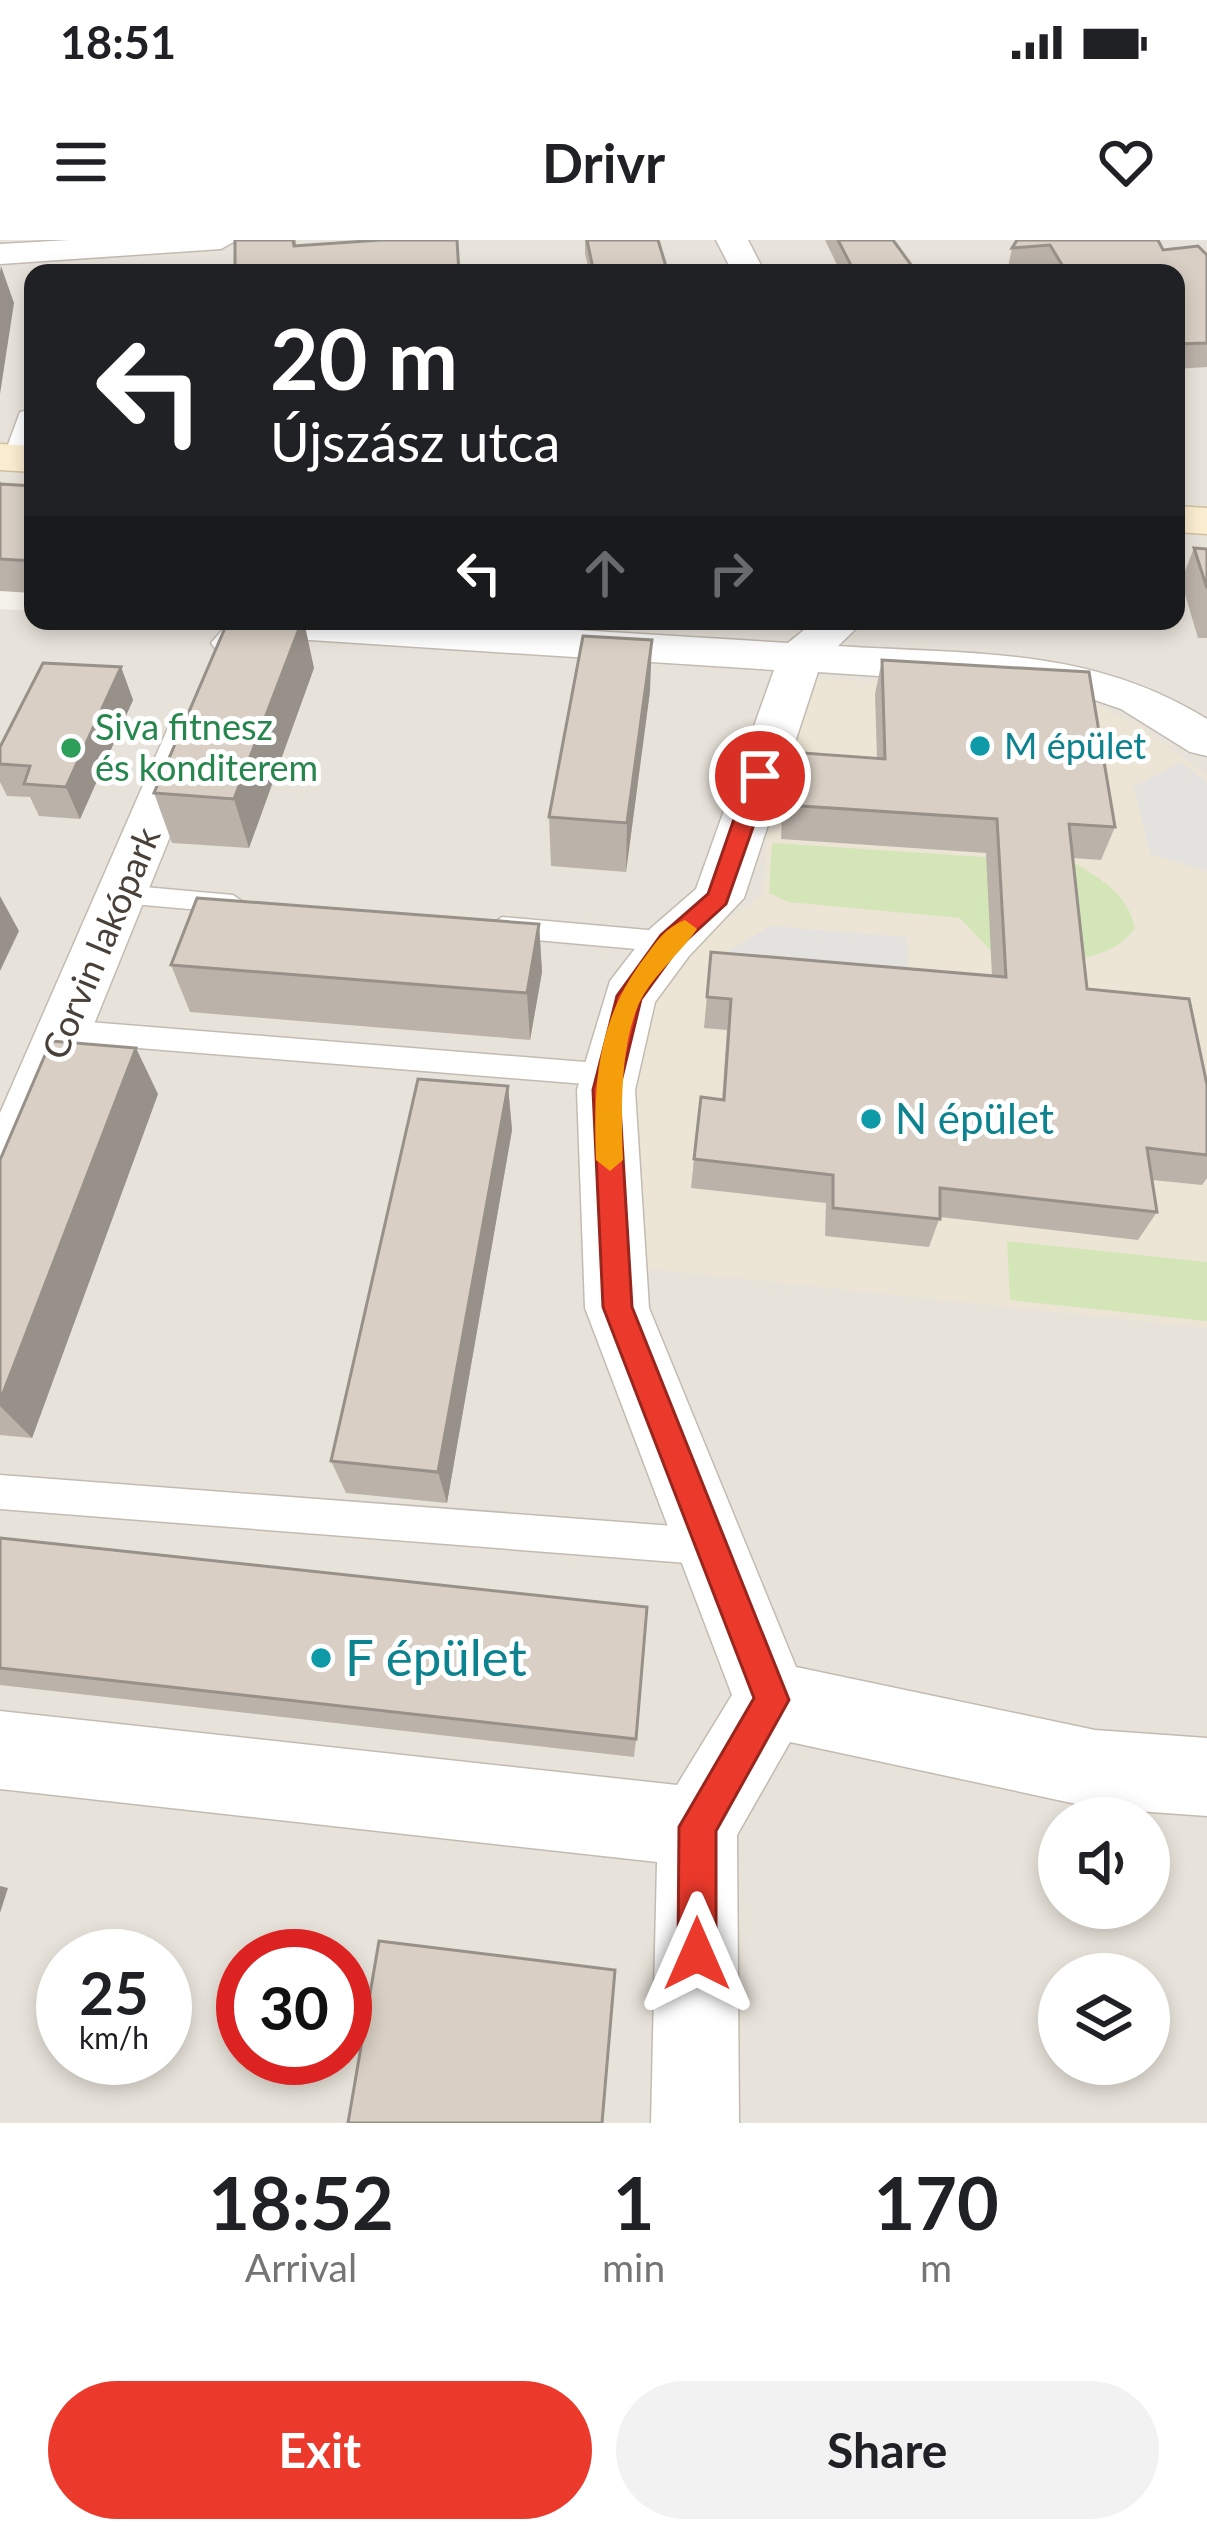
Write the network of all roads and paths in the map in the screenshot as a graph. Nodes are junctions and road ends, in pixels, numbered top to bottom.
1 (221, 240) edge
2 (0, 254) edge
3 (87, 254) edge
4 (246, 630) edge
5 (519, 630) edge
6 (822, 638) edge
7 (1207, 741) edge
8 (122, 894) junction
9 (265, 906) edge
10 (479, 925) edge
11 (670, 942) junction
12 (64, 1031) junction
13 (610, 1075) junction
14 (0, 1182) edge
15 (0, 1492) edge
16 (713, 1547) junction
17 (772, 1700) junction
18 (0, 1750) edge
19 (1207, 1777) edge
20 (698, 1827) junction
21 (695, 2123) edge

1 - 3 street
2 - 3 street
4 - 8 street, Corvin lakópark
5 - 6 street, Corvin lakópark
6 - 7 street
6 - 11 street
8 - 9 lane
8 - 12 street, Corvin lakópark
10 - 11 lane
11 - 13 street
12 - 13 lane
12 - 14 street, Corvin lakópark
13 - 16 street
15 - 16 lane
16 - 17 street
17 - 19 street
17 - 20 street
18 - 20 street
20 - 21 street

